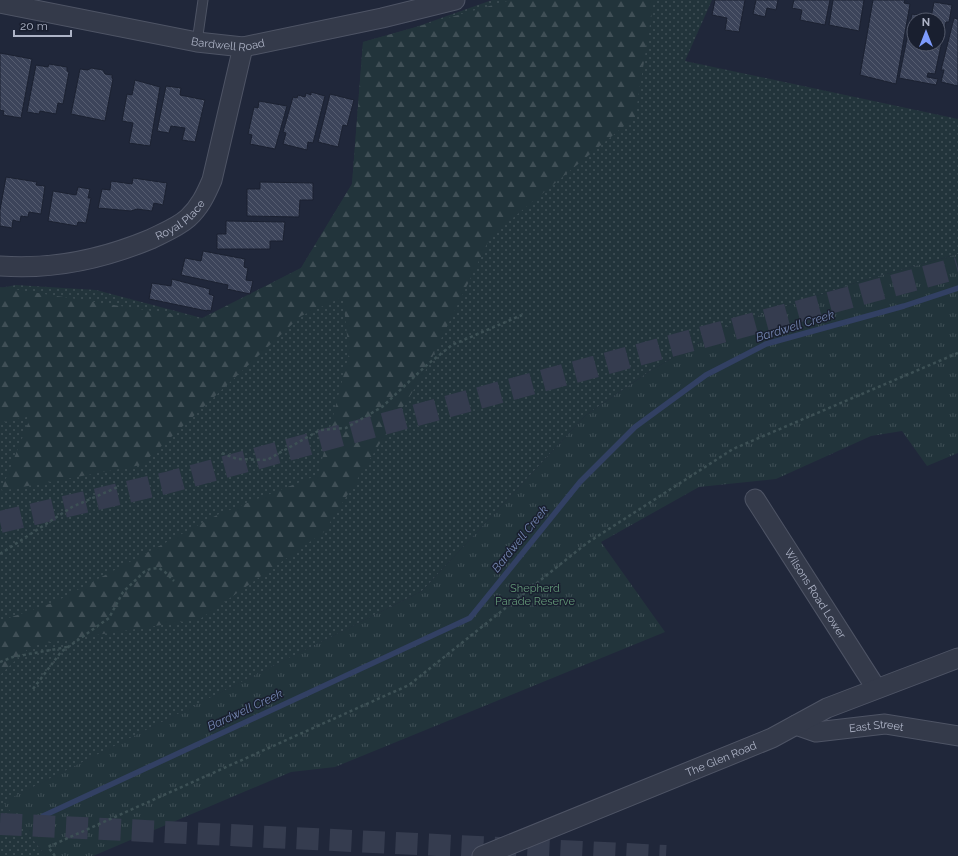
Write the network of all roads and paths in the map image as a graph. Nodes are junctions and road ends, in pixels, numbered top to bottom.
1 (203, 0) edge
2 (455, 0) edge
3 (0, 3) edge
4 (197, 42) junction
5 (243, 47) junction
6 (0, 266) edge
7 (522, 315) dead end
8 (958, 352) edge
9 (222, 453) dead end
10 (118, 487) dead end
11 (755, 498) dead end
12 (0, 554) edge
13 (174, 581) dead end
14 (67, 647) junction
15 (958, 658) edge
16 (0, 662) edge
17 (876, 688) junction
18 (33, 689) dead end
19 (796, 725) junction
20 (958, 736) edge
21 (55, 856) edge
22 (482, 856) edge

1 - 4 lane
2 - 5 street, Bardwell Road
3 - 4 street, Bardwell Road
4 - 5 street, Bardwell Road
5 - 6 street, Royal Place
7 - 9 path
8 - 21 path
10 - 12 path
11 - 17 street, Wilsons Road Lower
13 - 14 path
14 - 16 path
14 - 18 path
15 - 17 street, The Glen Road
17 - 19 street, The Glen Road
19 - 20 street, East Street
19 - 22 street, The Glen Road

